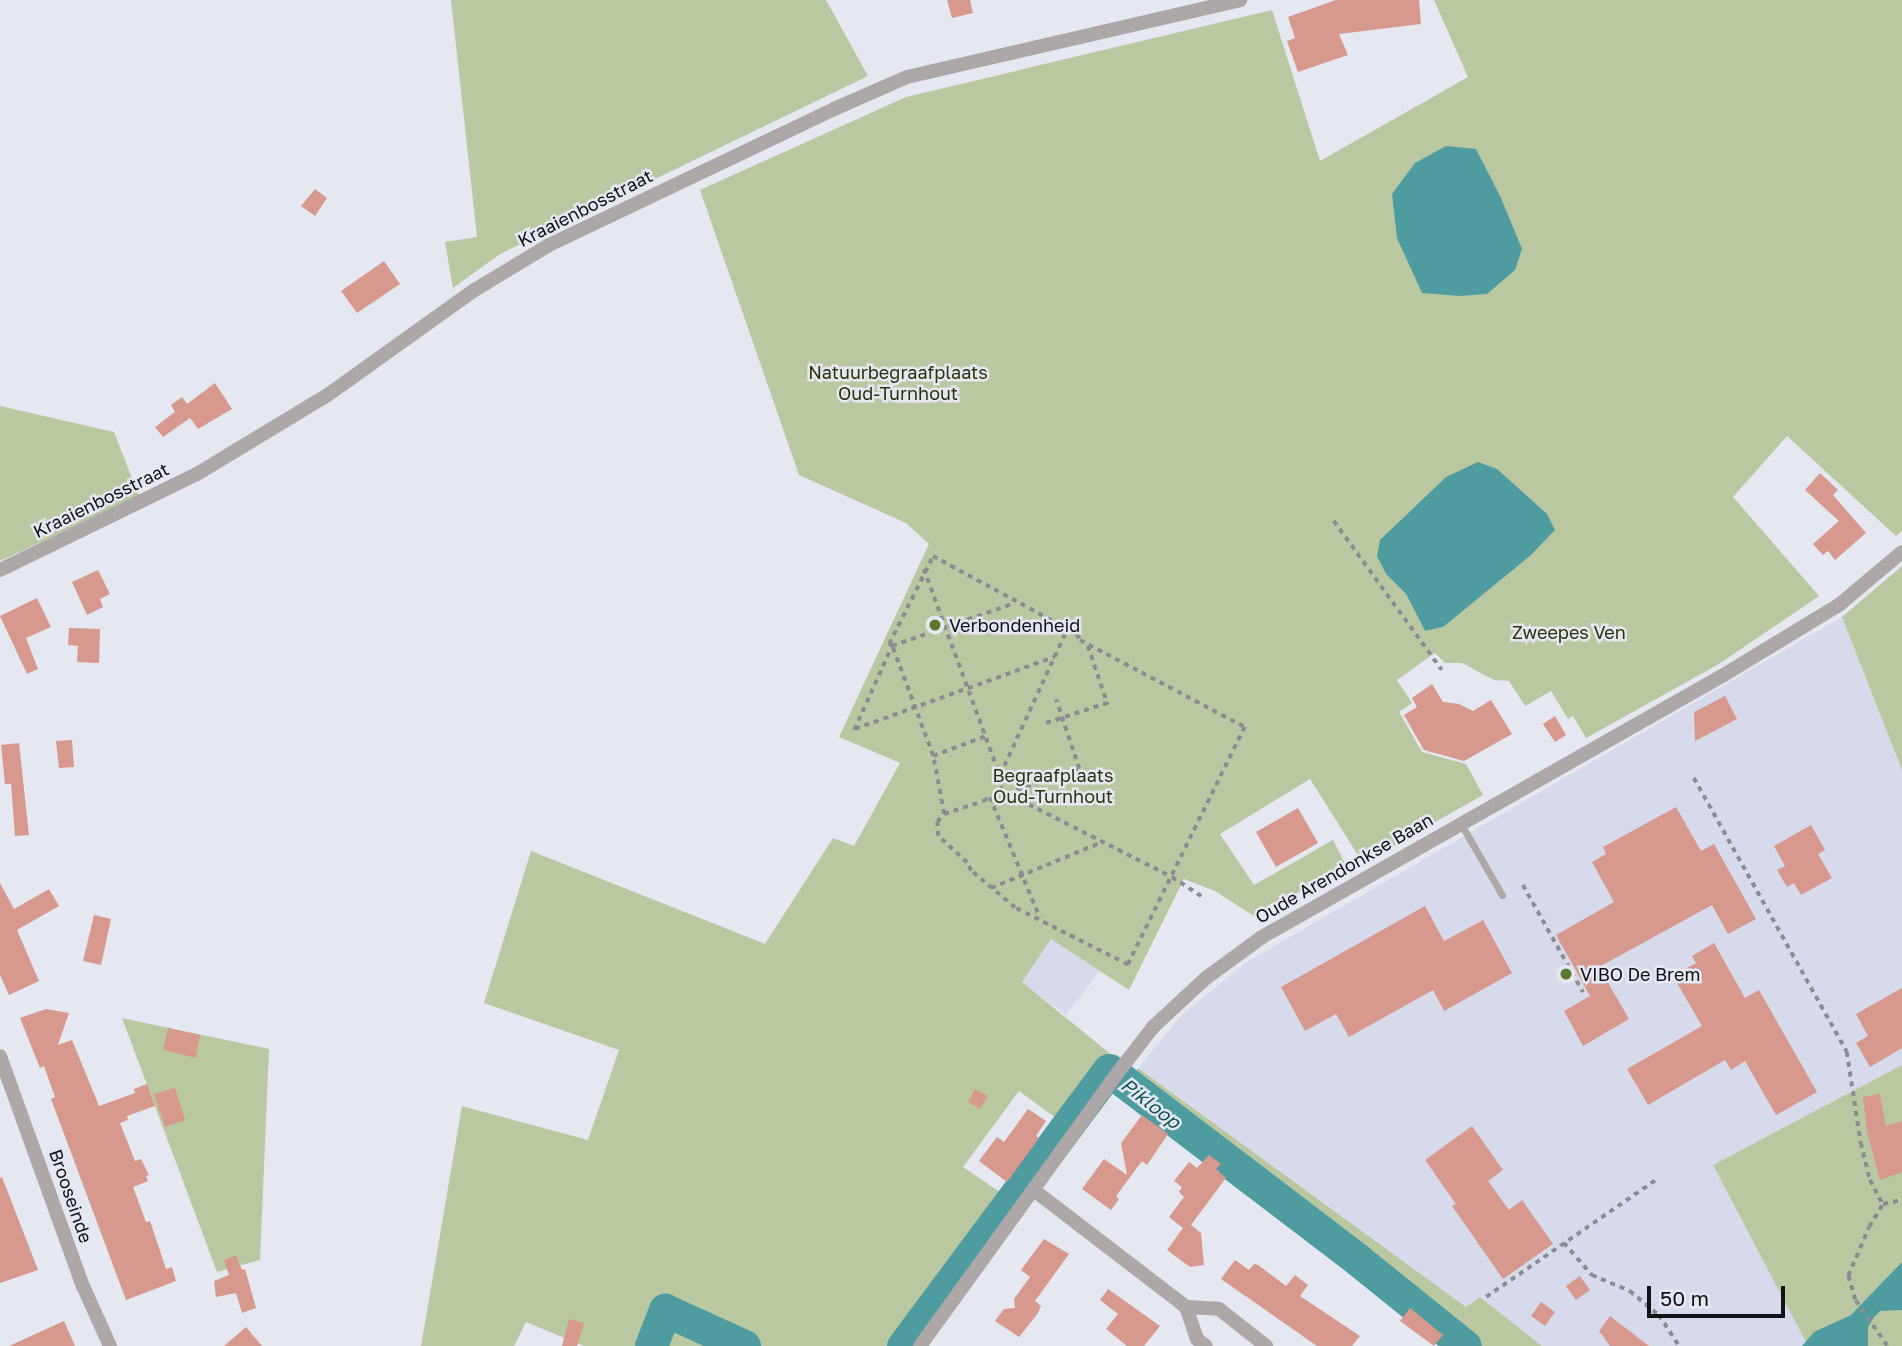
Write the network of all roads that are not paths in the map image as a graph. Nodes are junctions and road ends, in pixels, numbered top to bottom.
1 (1240, 0) edge
2 (1902, 552) edge
3 (0, 570) edge
4 (1461, 824) junction
5 (1502, 895) dead end
6 (0, 1056) edge
7 (1035, 1191) junction
8 (1186, 1307) junction
9 (110, 1346) edge
10 (920, 1346) edge
11 (1206, 1346) edge
12 (1266, 1346) edge

1 - 3 street, Kraaienbosstraat
2 - 4 street, Oude Arendonkse Baan
4 - 5 lane
4 - 7 street, Oude Arendonkse Baan
6 - 9 street, Brooseinde
7 - 8 street
7 - 10 street, Oude Arendonkse Baan
8 - 11 street
8 - 12 street

